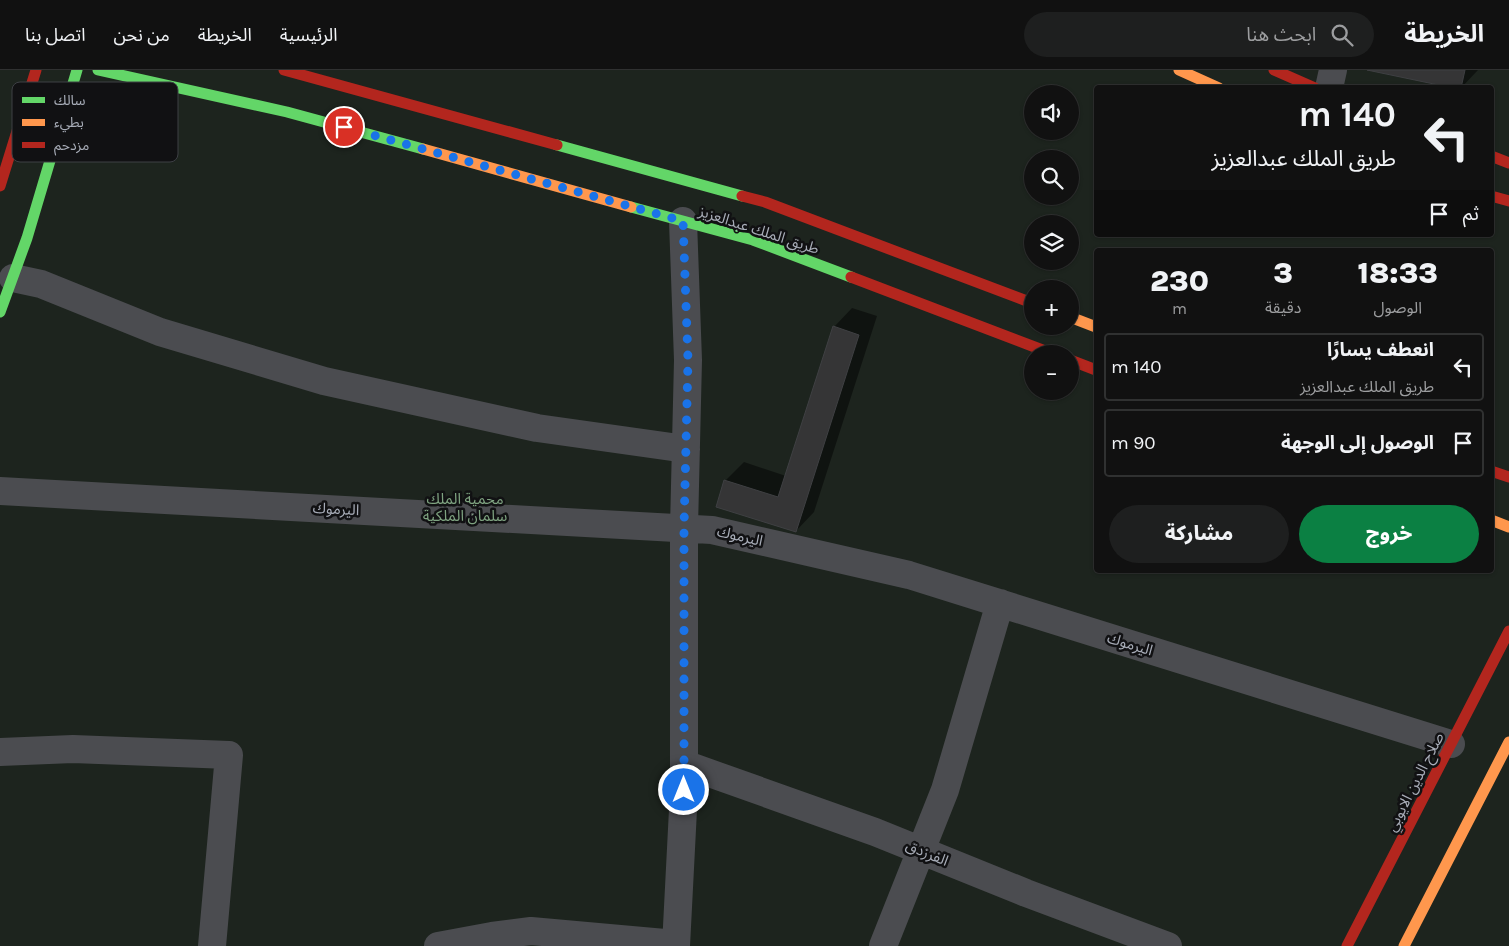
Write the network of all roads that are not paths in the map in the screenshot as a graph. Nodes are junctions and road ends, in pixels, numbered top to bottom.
1 (36, 70) edge
2 (98, 70) edge
3 (284, 70) edge
4 (1179, 70) edge
5 (1274, 70) edge
6 (1333, 70) edge
7 (32, 82) edge
8 (152, 82) edge
9 (1212, 85) edge
10 (1308, 85) edge
11 (1330, 85) edge
12 (178, 88) edge
13 (12, 147) edge
14 (1494, 157) edge
15 (51, 162) edge
16 (1509, 163) edge
17 (0, 186) edge
18 (1494, 197) edge
19 (1509, 202) edge
20 (683, 221) junction
21 (13, 278) junction
22 (1024, 300) edge
23 (0, 312) edge
24 (1079, 320) edge
25 (1094, 326) edge
26 (1029, 345) edge
27 (1079, 363) edge
28 (1094, 369) edge
29 (686, 448) junction
30 (1494, 472) edge
31 (1509, 477) edge
32 (0, 491) edge
33 (1494, 521) edge
34 (1509, 527) edge
35 (684, 528) junction
36 (1000, 603) junction
37 (1509, 631) edge
38 (1509, 742) edge
39 (1451, 744) junction
40 (0, 752) edge
41 (684, 764) junction
42 (920, 850) junction
43 (676, 945) edge
44 (212, 946) edge
45 (438, 946) edge
46 (883, 946) edge
47 (1168, 946) edge
48 (1347, 946) edge
49 (1404, 946) edge

1 - 7 street
2 - 8 street, طريق الملك عبدالعزيز
3 - 22 street, طريق الملك عبدالعزيز
4 - 9 street
5 - 10 street
6 - 11 street
12 - 20 street, طريق الملك عبدالعزيز
13 - 17 street
14 - 16 street
15 - 21 street
18 - 19 street
20 - 26 street, طريق الملك عبدالعزيز
20 - 29 street
21 - 23 street
21 - 29 street
24 - 25 street
27 - 28 street
29 - 35 street
30 - 31 street
32 - 35 street, اليرموك
33 - 34 street
35 - 36 street, اليرموك
35 - 41 street
36 - 39 street, اليرموك
36 - 42 street
37 - 39 street, صلاح الدين الايوبي
38 - 49 street
39 - 48 street, صلاح الدين الايوبي
40 - 44 street
41 - 42 street, الفرزدق
41 - 43 street
42 - 46 street
42 - 47 street, الفرزدق
43 - 45 street

